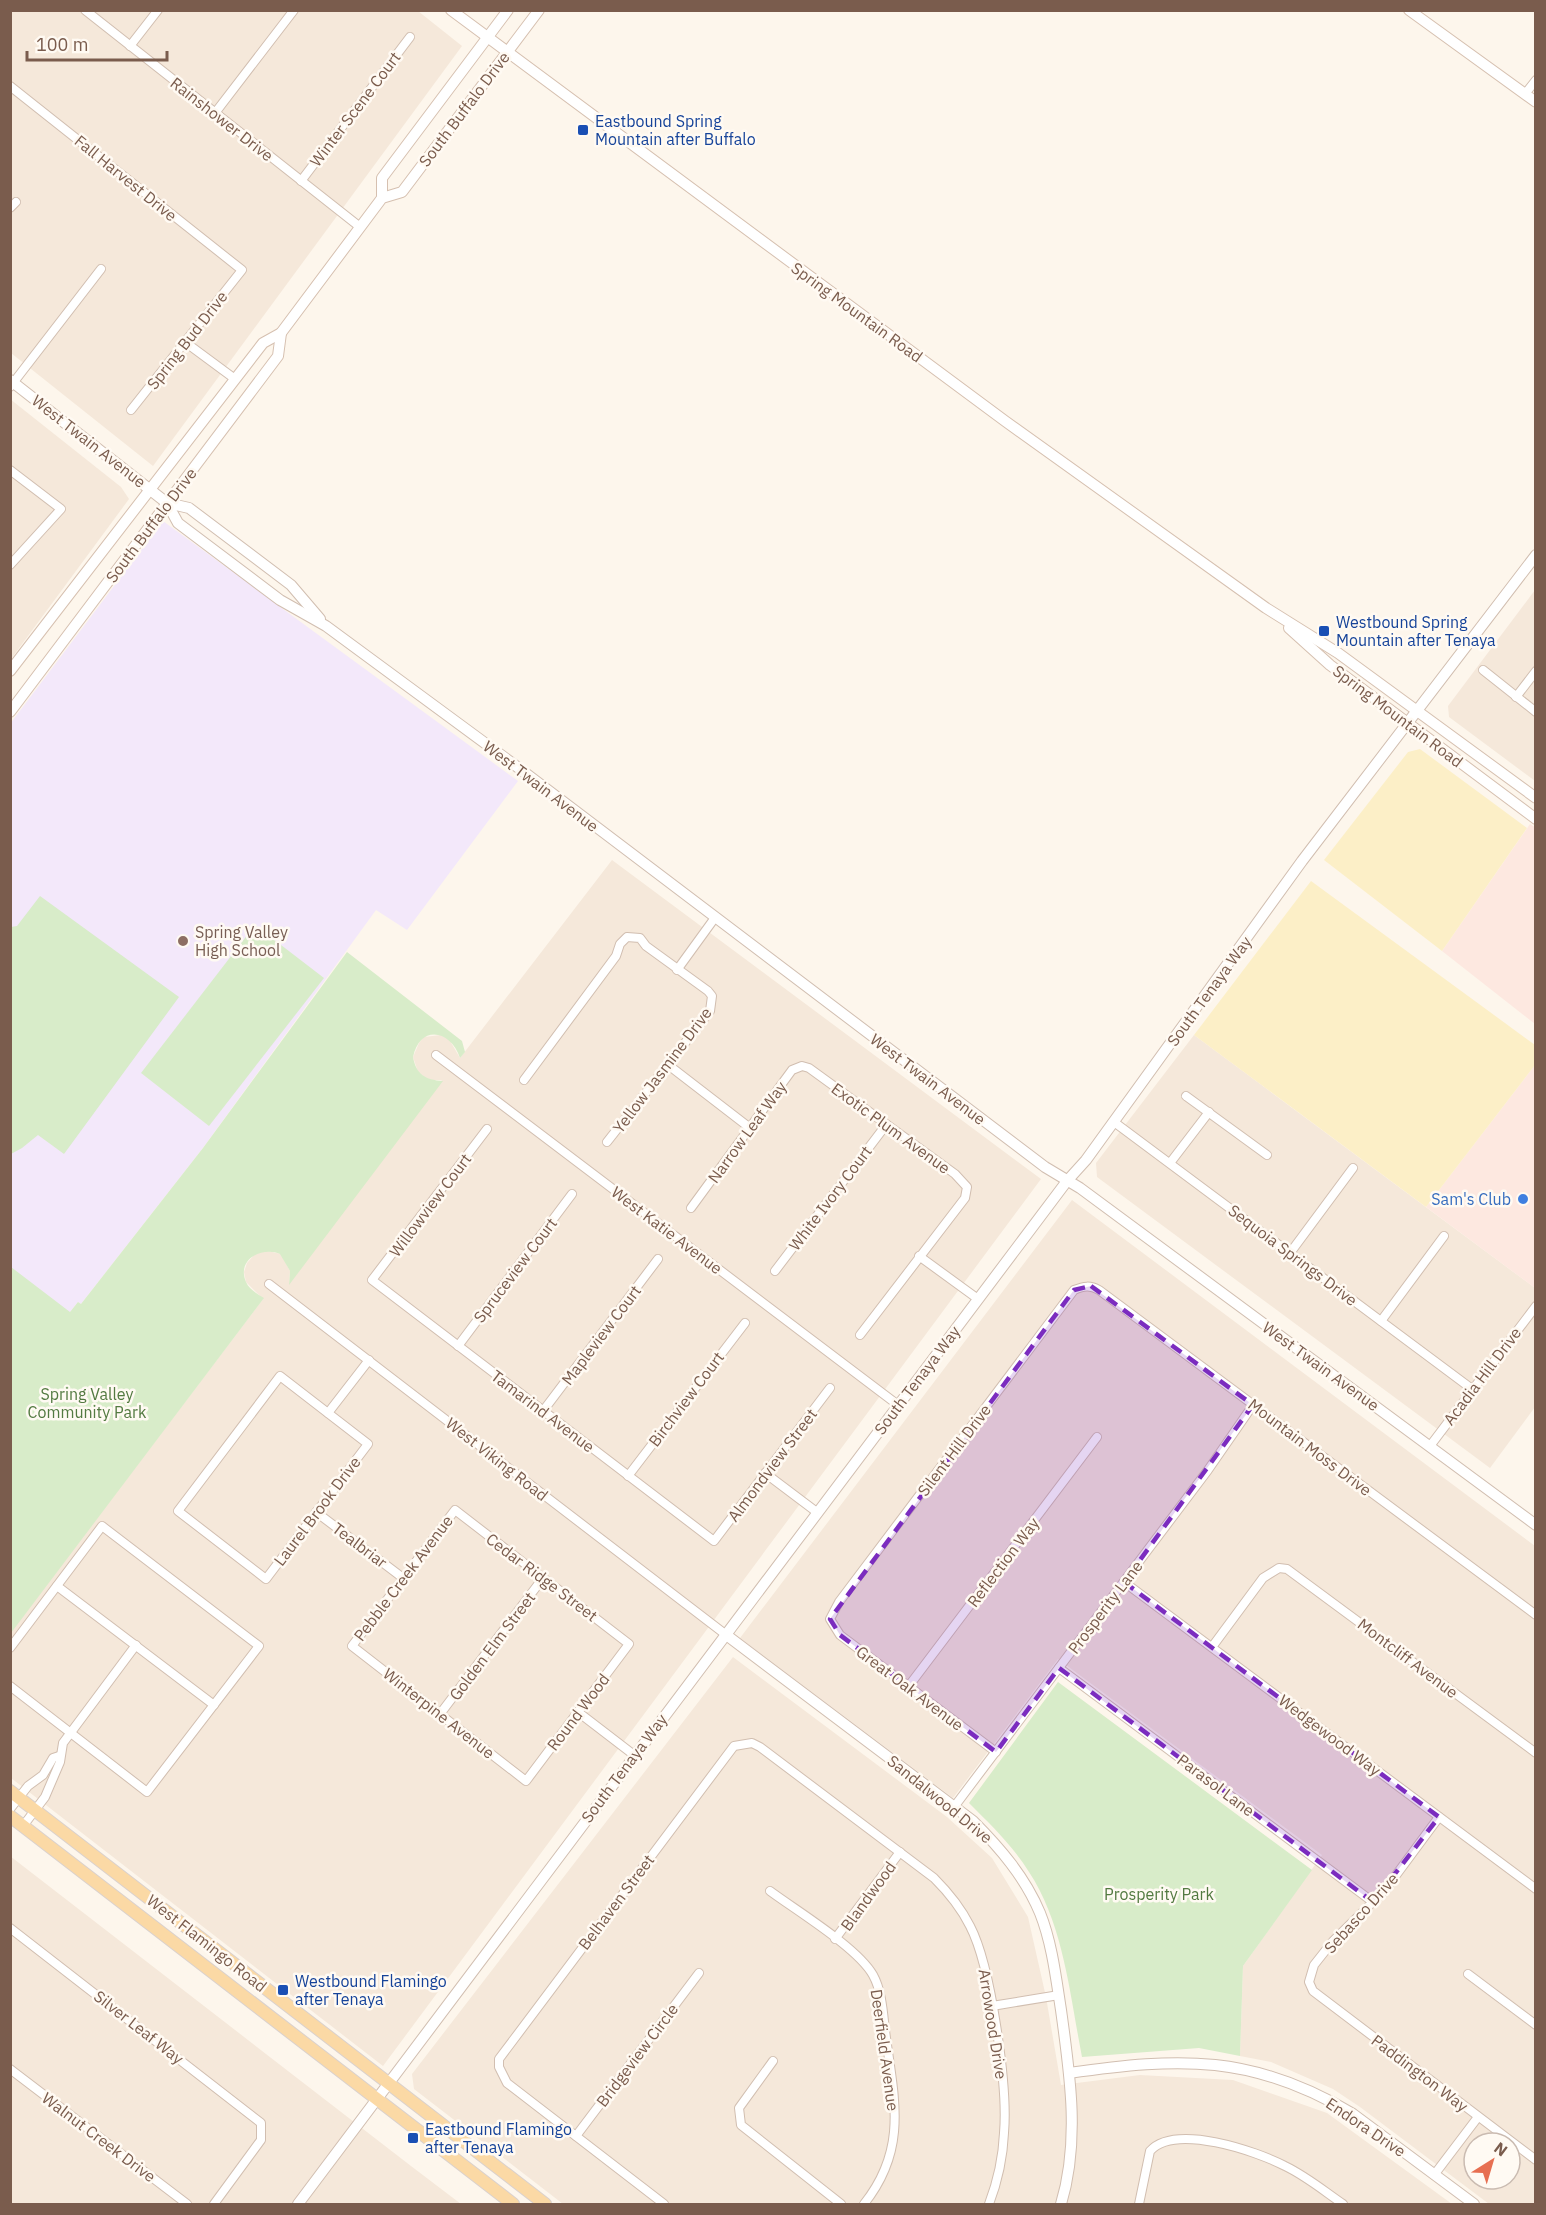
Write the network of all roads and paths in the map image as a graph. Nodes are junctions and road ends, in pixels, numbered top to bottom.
1 (85, 10) edge
2 (158, 10) edge
3 (294, 10) edge
4 (452, 10) edge
5 (508, 10) edge
6 (539, 10) edge
7 (1409, 10) edge
8 (410, 37) dead end
9 (487, 38) junction
10 (130, 46) junction
11 (507, 53) junction
12 (1536, 80) edge
13 (10, 86) edge
14 (1525, 94) junction
15 (1536, 102) edge
16 (215, 113) junction
17 (301, 181) junction
18 (382, 198) junction
19 (360, 227) junction
20 (101, 269) dead end
21 (242, 270) joint
22 (281, 333) junction
23 (185, 342) junction
24 (235, 380) junction
25 (12, 383) edge
26 (131, 410) dead end
27 (10, 470) edge
28 (150, 489) junction
29 (167, 503) junction
30 (1536, 555) edge
31 (10, 565) edge
32 (1266, 608) junction
33 (326, 626) junction
34 (1483, 670) dead end
35 (10, 671) edge
36 (1536, 671) edge
37 (1516, 697) junction
38 (1418, 711) junction
39 (10, 712) edge
40 (1536, 712) edge
41 (1408, 724) junction
42 (1536, 798) edge
43 (1536, 819) edge
44 (714, 919) junction
45 (677, 970) junction
46 (436, 1055) dead end
47 (667, 1064) junction
48 (809, 1068) joint
49 (524, 1080) dead end
50 (1186, 1096) dead end
51 (1209, 1112) junction
52 (1114, 1122) junction
53 (885, 1125) junction
54 (750, 1128) junction
55 (487, 1130) dead end
56 (607, 1143) dead end
57 (1267, 1155) dead end
58 (1170, 1163) junction
59 (1353, 1168) dead end
60 (1067, 1180) junction
61 (572, 1194) dead end
62 (691, 1208) dead end
63 (1444, 1236) dead end
64 (1290, 1253) junction
65 (919, 1256) junction
66 (658, 1259) dead end
67 (775, 1271) dead end
68 (372, 1280) joint
69 (269, 1284) dead end
70 (1083, 1287) joint
71 (978, 1299) junction
72 (1536, 1306) edge
73 (1381, 1321) junction
74 (745, 1323) dead end
75 (860, 1335) dead end
76 (458, 1346) junction
77 (369, 1360) junction
78 (830, 1388) dead end
79 (1472, 1389) junction
80 (898, 1405) junction
81 (1253, 1405) junction
82 (543, 1411) junction
83 (328, 1413) junction
84 (1097, 1437) dead end
85 (1430, 1446) junction
86 (765, 1473) junction
87 (628, 1476) junction
88 (454, 1510) joint
89 (316, 1512) junction
90 (818, 1513) junction
91 (1536, 1525) edge
92 (714, 1541) joint
93 (403, 1578) junction
94 (543, 1578) junction
95 (1124, 1582) junction
96 (57, 1586) junction
97 (1536, 1615) edge
98 (830, 1619) joint
99 (725, 1634) junction
100 (629, 1644) joint
101 (136, 1645) junction
102 (352, 1646) joint
103 (1212, 1647) junction
104 (10, 1648) edge
105 (1059, 1668) junction
106 (10, 1686) edge
107 (908, 1687) junction
108 (214, 1705) junction
109 (578, 1712) junction
110 (440, 1714) junction
111 (70, 1732) junction
112 (742, 1743) joint
113 (996, 1752) junction
114 (1536, 1753) edge
115 (634, 1755) junction
116 (59, 1756) junction
117 (526, 1781) joint
118 (15, 1794) edge
119 (954, 1807) junction
120 (10, 1809) edge
121 (35, 1810) junction
122 (10, 1816) edge
123 (1439, 1817) junction
124 (23, 1826) junction
125 (900, 1852) junction
126 (1536, 1889) edge
127 (770, 1891) dead end
128 (1372, 1902) junction
129 (10, 1928) edge
130 (835, 1940) junction
131 (699, 1973) dead end
132 (1468, 1974) dead end
133 (1310, 1982) joint
134 (1059, 1995) junction
135 (992, 2006) junction
136 (1536, 2025) edge
137 (773, 2061) dead end
138 (10, 2069) edge
139 (1070, 2073) junction
140 (388, 2082) junction
141 (377, 2099) junction
142 (1478, 2117) junction
143 (576, 2136) junction
144 (1536, 2160) edge
145 (1434, 2175) junction
146 (187, 2205) edge
147 (214, 2205) edge
148 (298, 2205) edge
149 (513, 2205) edge
150 (545, 2205) edge
151 (664, 2205) edge
152 (840, 2205) edge
153 (864, 2205) edge
154 (989, 2205) edge
155 (1061, 2205) edge
156 (1139, 2205) edge
157 (1343, 2205) edge
158 (1474, 2205) edge

1 - 10 street, Rainshower Drive
2 - 10 street
3 - 16 street
4 - 9 street, Spring Mountain Road
5 - 9 street, South Buffalo Drive
6 - 11 street, South Buffalo Drive
7 - 14 street
8 - 17 street, Winter Scene Court
9 - 11 street, Spring Mountain Road
9 - 18 street, South Buffalo Drive
10 - 16 street, Rainshower Drive
11 - 18 street, South Buffalo Drive
11 - 32 street, Spring Mountain Road
12 - 14 street
13 - 21 street, Fall Harvest Drive
14 - 15 street
16 - 17 street, Rainshower Drive
17 - 19 street, Rainshower Drive
18 - 19 street, South Buffalo Drive
19 - 22 street, South Buffalo Drive
20 - 25 street
21 - 23 street, Spring Bud Drive
22 - 24 street, South Buffalo Drive
22 - 29 street, South Buffalo Drive
23 - 24 street
23 - 26 street, Spring Bud Drive
24 - 28 street, South Buffalo Drive
25 - 28 street, West Twain Avenue
27 - 31 street
28 - 29 street, West Twain Avenue
28 - 35 street, South Buffalo Drive
29 - 33 street, West Twain Avenue
29 - 33 street, West Twain Avenue
29 - 39 street, South Buffalo Drive
30 - 38 street, South Tenaya Way
32 - 38 street, Spring Mountain Road
32 - 41 street, Spring Mountain Road
33 - 44 street, West Twain Avenue
34 - 37 street
36 - 37 street
37 - 40 street
38 - 41 street, South Tenaya Way
38 - 42 street, Spring Mountain Road
41 - 43 street, Spring Mountain Road
41 - 52 street, South Tenaya Way
44 - 45 street
44 - 60 street, West Twain Avenue
45 - 47 street, Yellow Jasmine Drive
45 - 49 street
46 - 80 street, West Katie Avenue
47 - 54 street
47 - 56 street, Yellow Jasmine Drive
48 - 53 street, Exotic Plum Avenue
48 - 54 street, Narrow Leaf Way
50 - 51 street
51 - 57 street
51 - 58 street
52 - 58 street, Sequoia Springs Drive
52 - 60 street, South Tenaya Way
53 - 65 street, Exotic Plum Avenue
53 - 67 street, White Ivory Court
54 - 62 street, Narrow Leaf Way
55 - 68 street, Willowview Court
58 - 64 street, Sequoia Springs Drive
59 - 64 street
60 - 71 street, South Tenaya Way
60 - 85 street, West Twain Avenue
61 - 76 street, Spruceview Court
63 - 73 street
64 - 73 street, Sequoia Springs Drive
65 - 71 street
65 - 75 street
66 - 82 street, Mapleview Court
68 - 76 street, Tamarind Avenue
69 - 77 street, West Viking Road
70 - 81 street, Mountain Moss Drive
70 - 98 street, Silent Hill Drive
71 - 80 street, South Tenaya Way
72 - 79 street, Acadia Hill Drive
73 - 79 street, Sequoia Springs Drive
74 - 87 street, Birchview Court
76 - 82 street, Tamarind Avenue
77 - 83 street
77 - 99 street, West Viking Road
78 - 86 street, Almondview Street
79 - 85 street, Acadia Hill Drive
80 - 90 street, South Tenaya Way
81 - 95 street, Prosperity Lane
81 - 97 street, Mountain Moss Drive
82 - 87 street, Tamarind Avenue
83 - 89 street, Laurel Brook Drive
83 - 89 street, Laurel Brook Drive
84 - 107 street, Reflection Way
85 - 91 street, West Twain Avenue
86 - 90 street
86 - 92 street, Almondview Street
87 - 92 street, Tamarind Avenue
88 - 93 street, Pebble Creek Avenue
88 - 94 street, Cedar Ridge Street
89 - 93 street, Tealbriar
90 - 99 street, South Tenaya Way
93 - 102 street, Pebble Creek Avenue
94 - 100 street, Cedar Ridge Street
94 - 110 street, Golden Elm Street
95 - 103 street, Wedgewood Way
95 - 105 street, Prosperity Lane
96 - 101 street
96 - 104 street
96 - 108 street
98 - 107 street, Great Oak Avenue
99 - 115 street, South Tenaya Way
99 - 119 street, Sandalwood Drive
100 - 109 street, Round Wood
101 - 108 street
101 - 111 street
102 - 110 street, Winterpine Avenue
103 - 114 street, Montcliff Avenue
103 - 123 street, Wedgewood Way
105 - 113 street, Prosperity Lane
105 - 128 street, Parasol Lane
106 - 111 street
107 - 113 street, Great Oak Avenue
108 - 111 street
109 - 115 street
109 - 117 street, Round Wood
110 - 117 street, Winterpine Avenue
111 - 116 street
112 - 125 street, Arrowood Drive
112 - 143 street, Belhaven Street
113 - 119 street, Prosperity Lane
115 - 140 street, South Tenaya Way
116 - 118 street
116 - 121 street
118 - 120 street
118 - 121 main road, West Flamingo Road
119 - 134 street, Sandalwood Drive
121 - 124 street
121 - 140 main road, West Flamingo Road
122 - 124 main road, West Flamingo Road
123 - 126 street, Wedgewood Way
123 - 128 street, Sebasco Drive
124 - 141 main road, West Flamingo Road
125 - 130 street, Blandwood
125 - 135 street, Arrowood Drive
127 - 130 street, Deerfield Avenue
128 - 133 street, Sebasco Drive
129 - 147 street, Silver Leaf Way
130 - 153 street, Deerfield Avenue
131 - 143 street, Bridgeview Circle
132 - 136 street
133 - 142 street, Paddington Way
134 - 135 street
134 - 139 street, Sandalwood Drive
135 - 154 street, Arrowood Drive
137 - 152 street
138 - 146 street, Walnut Creek Drive
139 - 145 street, Endora Drive
139 - 155 street, Sandalwood Drive
140 - 141 street, South Tenaya Way
140 - 150 main road, West Flamingo Road
141 - 148 street, South Tenaya Way
141 - 149 main road, West Flamingo Road
142 - 144 street, Paddington Way
142 - 145 street
143 - 151 street
145 - 158 street, Endora Drive
156 - 157 street

